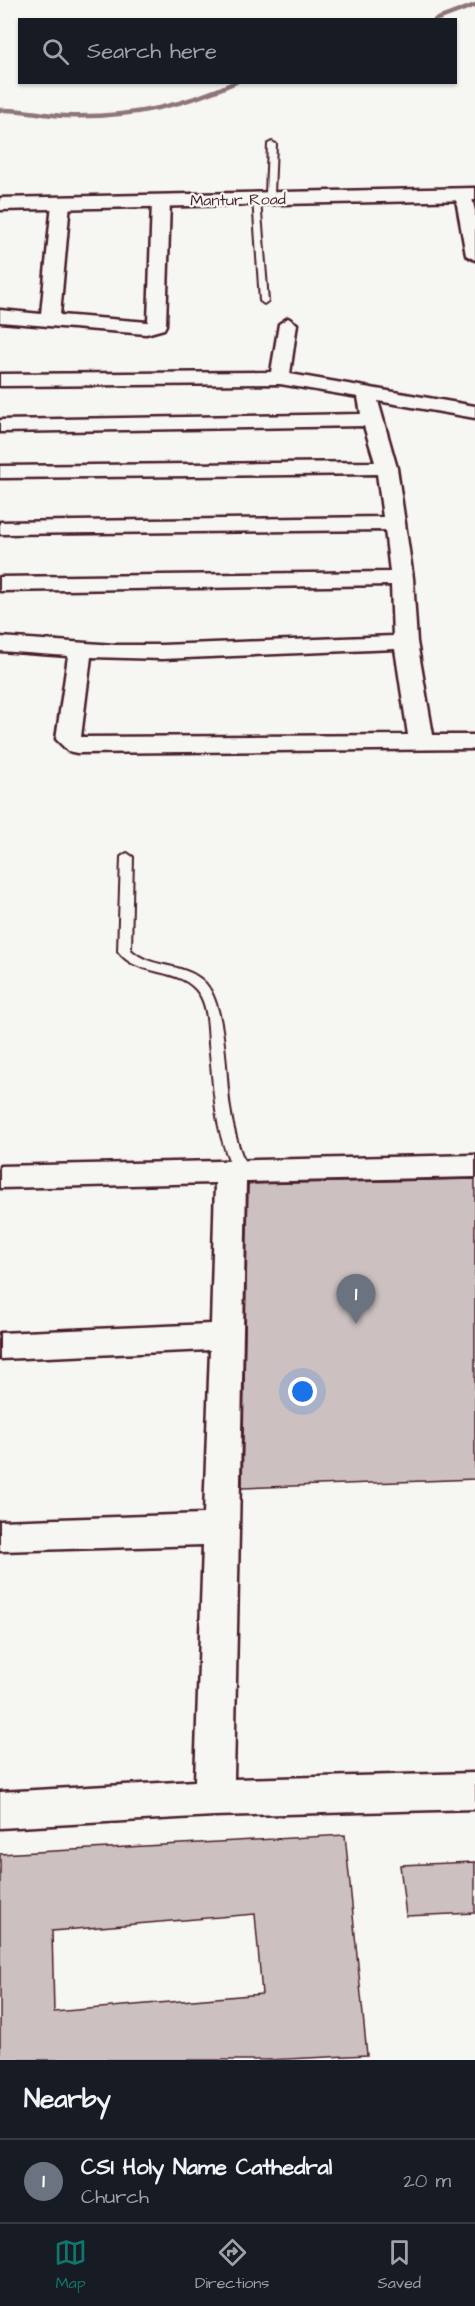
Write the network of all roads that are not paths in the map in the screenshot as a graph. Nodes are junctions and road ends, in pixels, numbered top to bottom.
1 (272, 144) dead end
2 (471, 192) edge
3 (263, 197) junction
4 (0, 199) edge
5 (161, 201) junction
6 (61, 203) junction
7 (0, 204) edge
8 (475, 255) edge
9 (264, 301) dead end
10 (0, 316) edge
11 (50, 320) junction
12 (288, 324) dead end
13 (280, 378) junction
14 (0, 380) edge
15 (367, 394) junction
16 (475, 412) edge
17 (372, 420) junction
18 (0, 426) edge
19 (387, 468) junction
20 (0, 472) edge
21 (395, 523) junction
22 (0, 528) edge
23 (402, 578) junction
24 (0, 584) edge
25 (405, 642) junction
26 (0, 644) edge
27 (80, 650) junction
28 (475, 742) edge
29 (422, 743) junction
30 (127, 857) dead end
31 (475, 1166) edge
32 (236, 1170) junction
33 (0, 1177) edge
34 (227, 1336) junction
35 (0, 1346) edge
36 (220, 1530) junction
37 (0, 1536) edge
38 (475, 1791) edge
39 (214, 1798) junction
40 (0, 1810) edge

1 - 3 lane
2 - 3 main road, Mantur Road
2 - 8 street
3 - 4 main road, Mantur Road
3 - 5 main road, Mantur Road
3 - 9 lane
5 - 6 main road, Mantur Road
5 - 11 street
6 - 7 main road, Mantur Road
6 - 11 street
10 - 11 street
12 - 13 street
13 - 14 street
13 - 15 street
15 - 16 street
15 - 17 street
17 - 18 street
17 - 19 street
19 - 20 street
19 - 21 street
21 - 22 street
21 - 23 street
23 - 24 street
23 - 25 street
25 - 27 street
25 - 29 street
26 - 27 street
27 - 29 street
28 - 29 street
30 - 32 lane
31 - 32 street
32 - 33 street
32 - 34 street
34 - 35 street
34 - 36 street
36 - 37 street
36 - 39 street
38 - 39 street
39 - 40 street

